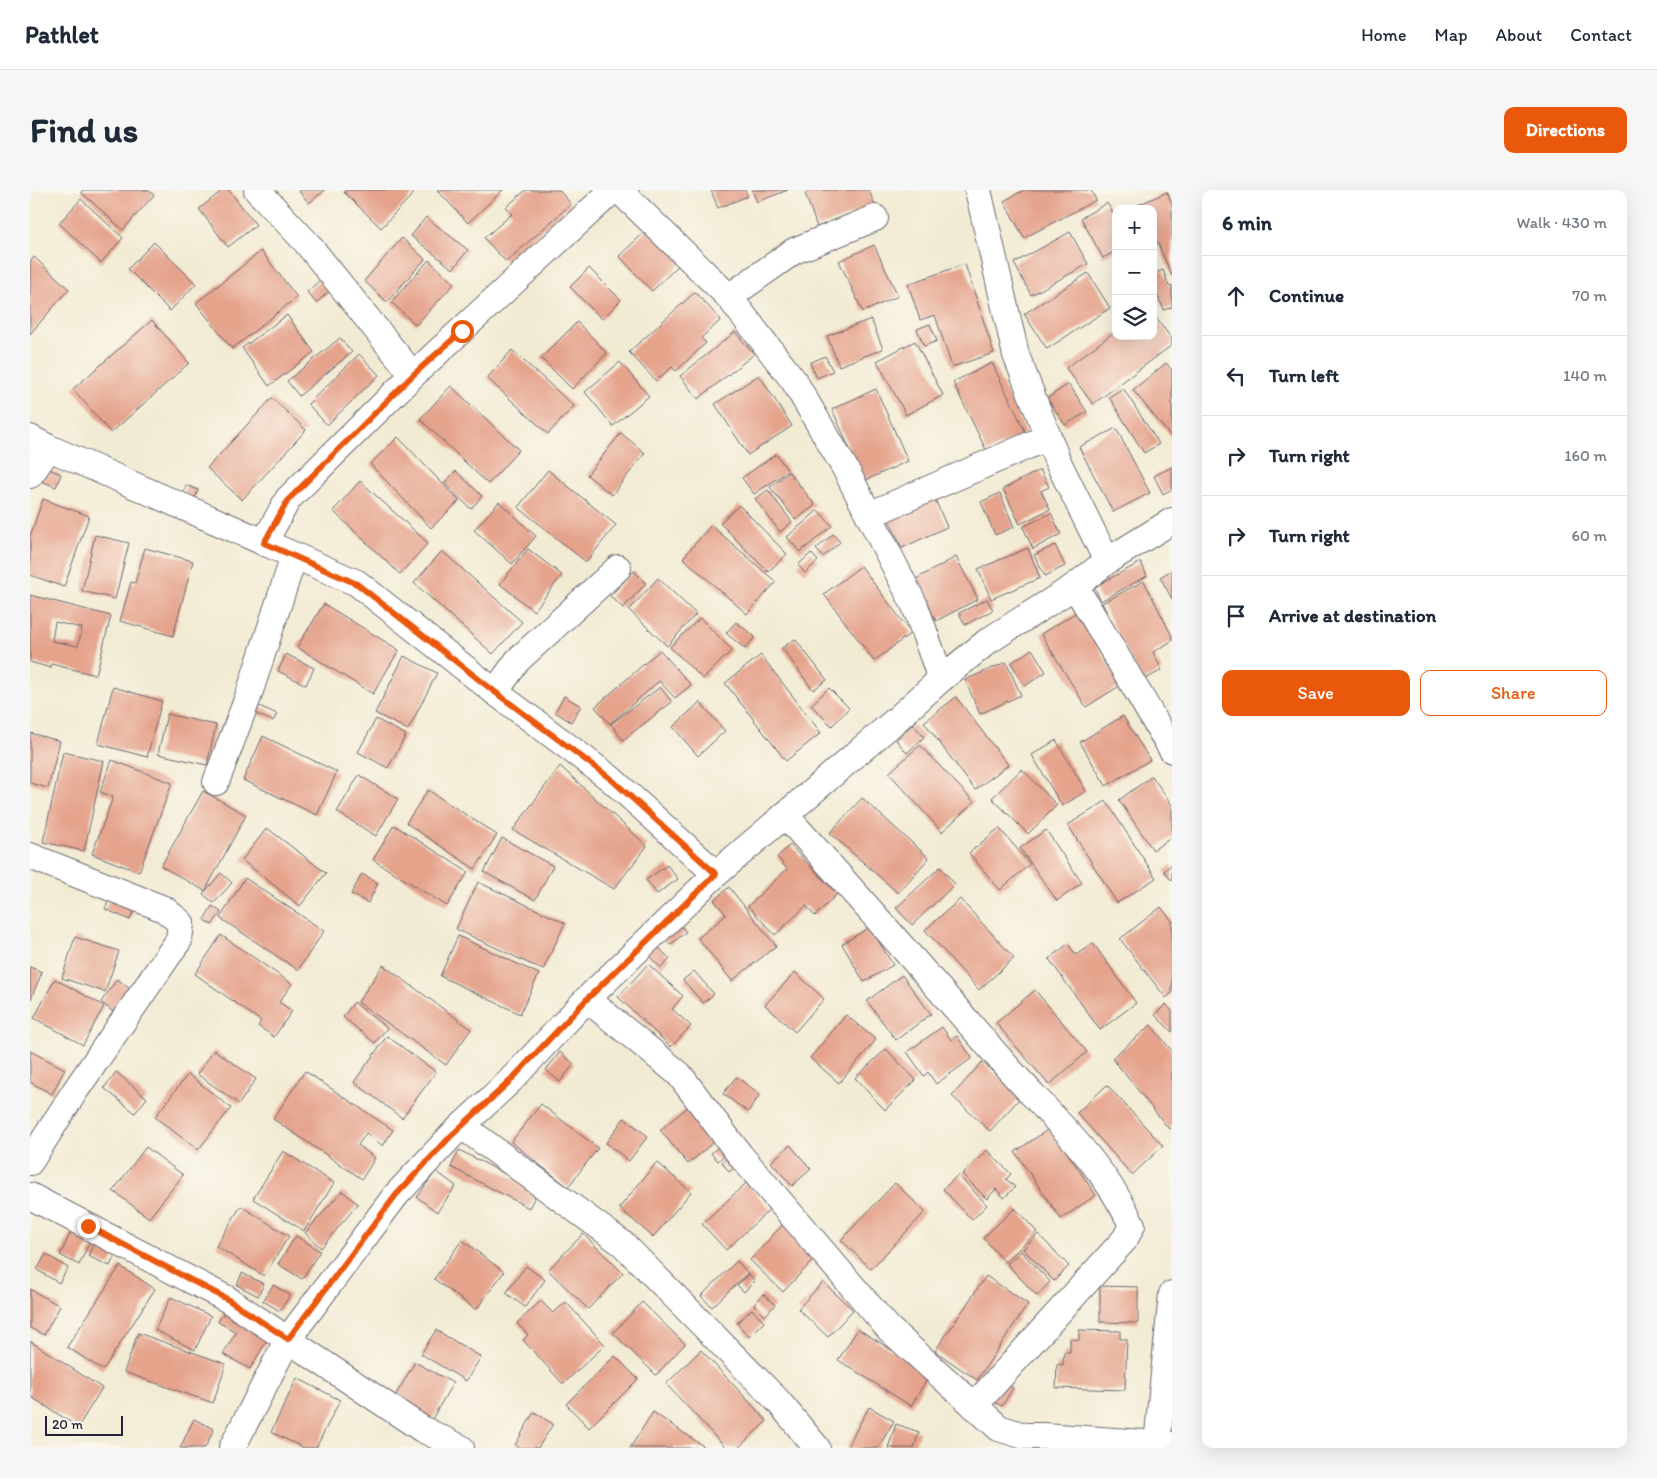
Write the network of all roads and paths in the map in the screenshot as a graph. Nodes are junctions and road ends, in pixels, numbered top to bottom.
1 (257, 190) edge
2 (978, 190) edge
3 (605, 193) edge
4 (875, 218) dead end
5 (730, 297) junction
6 (413, 375) junction
7 (1048, 437) junction
8 (40, 443) edge
9 (30, 475) edge
10 (869, 514) junction
11 (1172, 521) edge
12 (264, 543) junction
13 (294, 556) junction
14 (1107, 561) junction
15 (618, 568) dead end
16 (1075, 586) junction
17 (941, 680) junction
18 (495, 692) junction
19 (1172, 750) edge
20 (216, 782) dead end
21 (785, 815) junction
22 (30, 856) edge
23 (716, 874) junction
24 (587, 999) junction
25 (462, 1126) junction
26 (30, 1162) edge
27 (30, 1196) edge
28 (1172, 1294) edge
29 (288, 1339) junction
30 (974, 1406) junction
31 (1044, 1442) edge
32 (1164, 1444) edge
33 (232, 1448) edge
34 (461, 1448) edge
35 (817, 1448) edge

1 - 6 street
2 - 7 street
3 - 5 street
3 - 6 street
4 - 5 street
5 - 10 street
6 - 12 street
7 - 10 street
7 - 14 street
8 - 9 street
8 - 12 street
10 - 17 street
11 - 14 street
12 - 13 street
13 - 18 street
13 - 20 street
14 - 16 street
15 - 18 street
16 - 17 street
16 - 19 street
17 - 21 street
18 - 23 street
21 - 23 street
21 - 30 street
22 - 26 street
23 - 24 street
24 - 25 street
24 - 30 street
25 - 29 street
25 - 35 street
27 - 29 street
28 - 32 street
29 - 33 street
29 - 34 street
30 - 31 street
31 - 32 street

